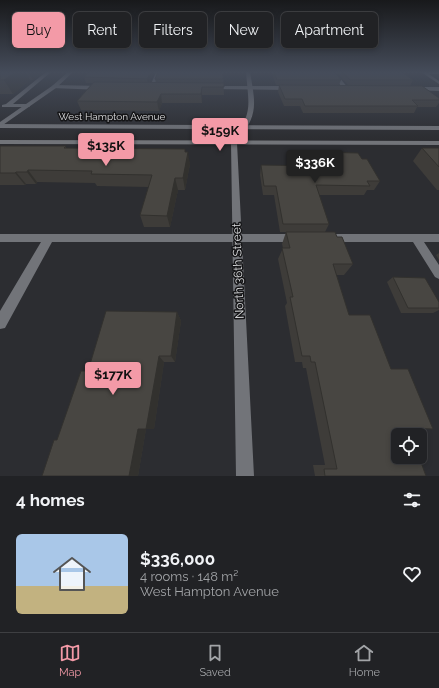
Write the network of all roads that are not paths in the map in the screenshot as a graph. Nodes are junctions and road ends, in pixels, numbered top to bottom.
1 (22, 94) edge
2 (45, 94) edge
3 (251, 94) edge
4 (0, 106) edge
5 (7, 106) junction
6 (27, 106) junction
7 (0, 126) edge
8 (246, 127) junction
9 (439, 128) edge
10 (0, 142) edge
11 (234, 143) junction
12 (439, 143) edge
13 (0, 238) edge
14 (49, 238) junction
15 (237, 238) junction
16 (308, 238) edge
17 (324, 238) edge
18 (416, 238) junction
19 (439, 238) edge
20 (439, 274) edge
21 (0, 323) edge
22 (245, 476) edge

1 - 5 main road
2 - 6 main road
3 - 8 main road
4 - 5 main road
5 - 6 main road
6 - 7 main road
7 - 8 main road, West Hampton Avenue
8 - 9 main road, West Hampton Avenue
8 - 11 main road
10 - 11 main road
11 - 12 main road
11 - 15 main road, North 36th Street
13 - 14 main road
14 - 15 main road
14 - 21 main road
15 - 16 main road
15 - 22 main road, North 36th Street
17 - 18 main road
18 - 19 main road
18 - 20 main road

